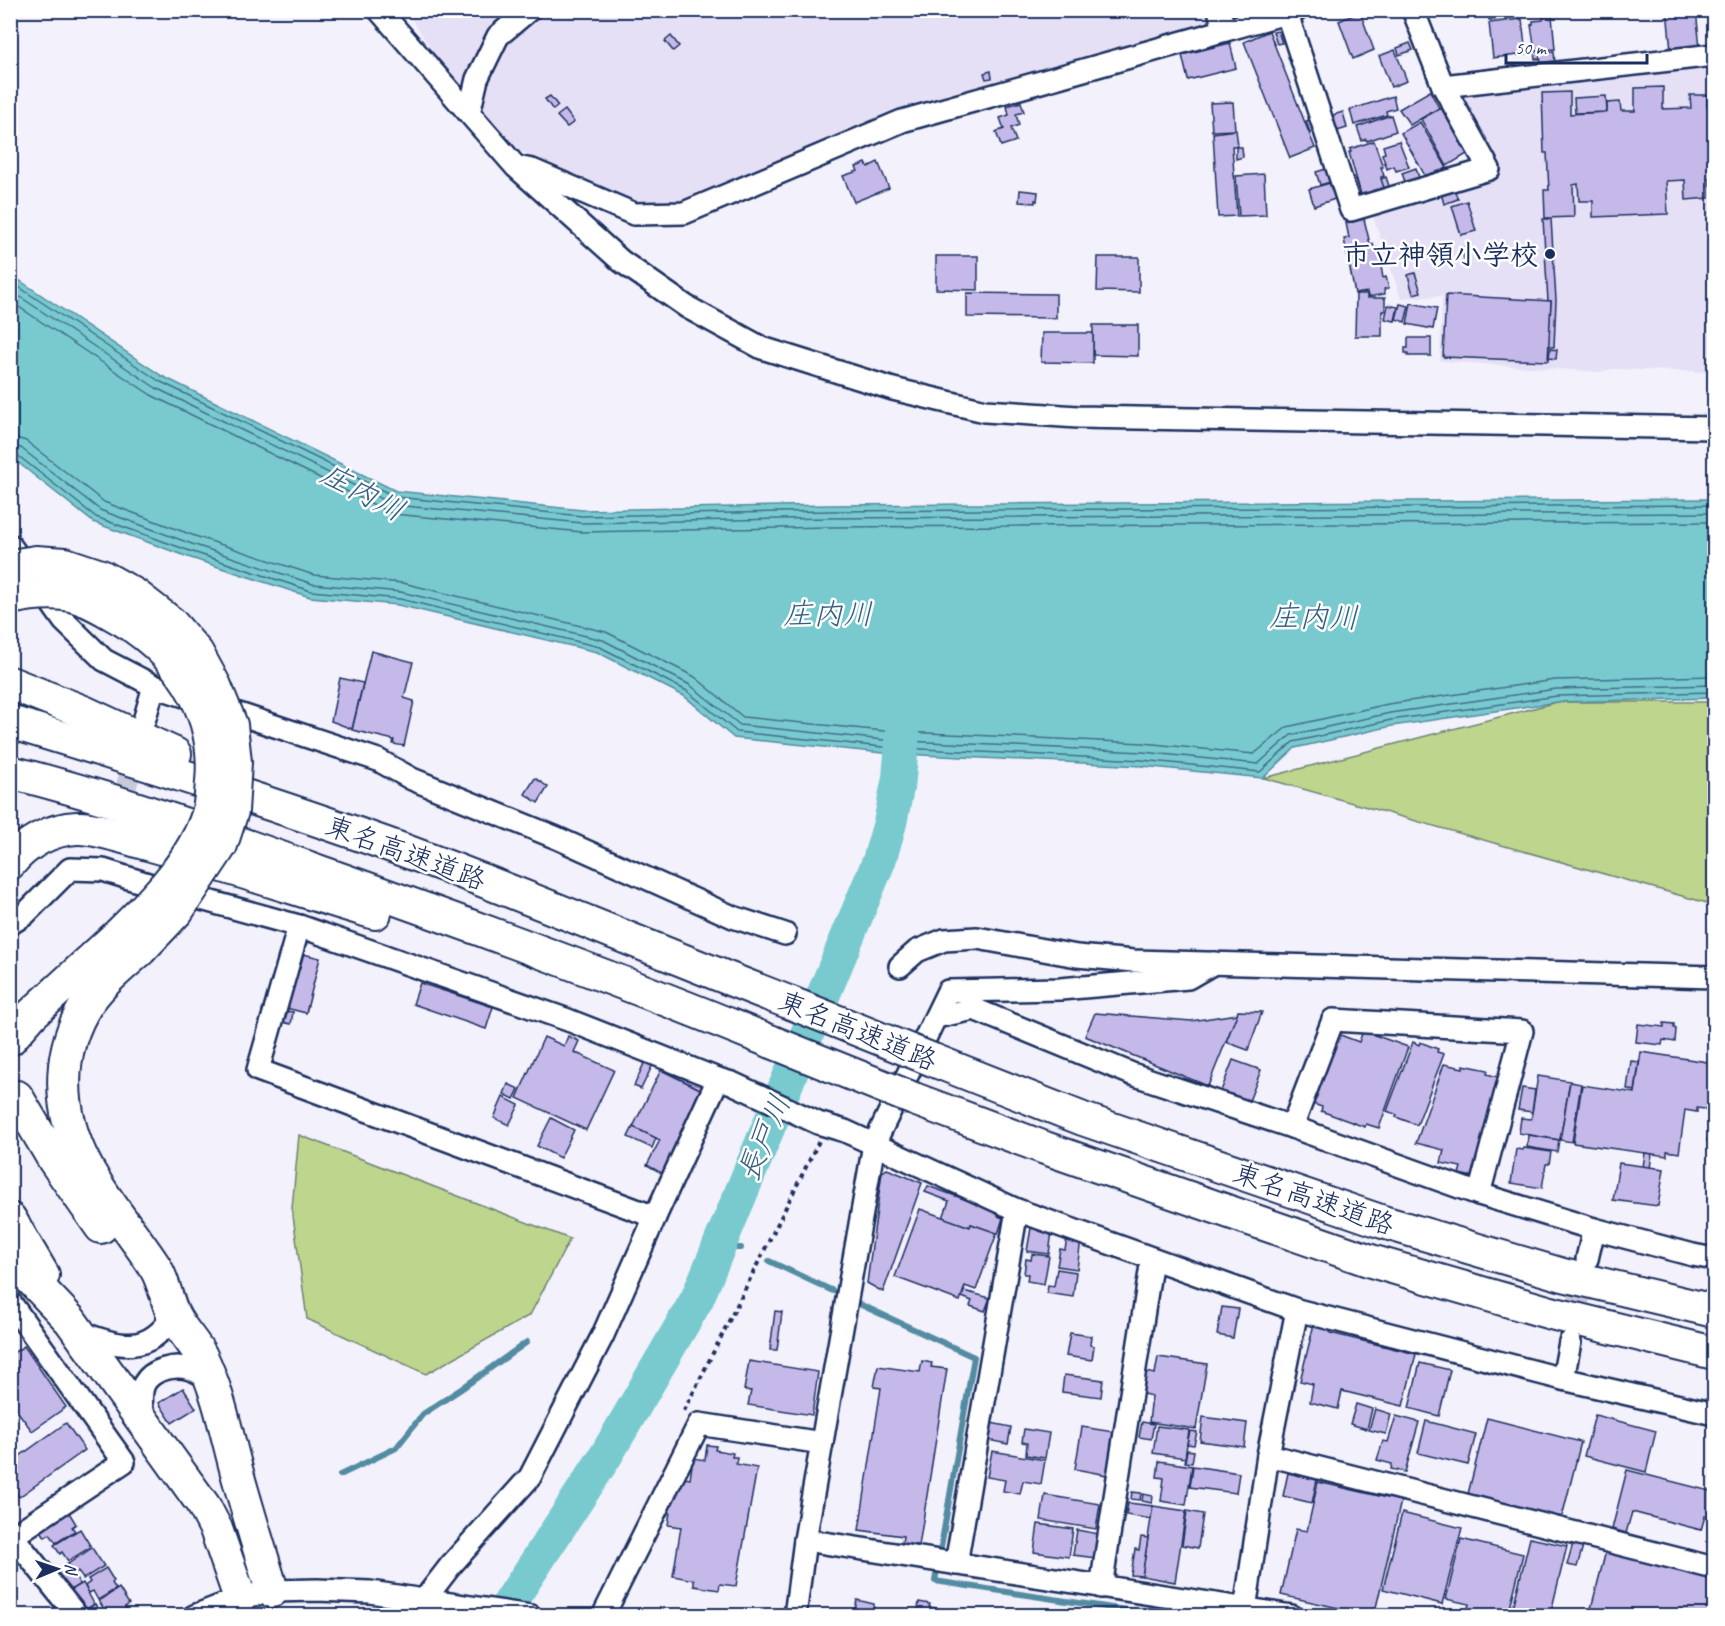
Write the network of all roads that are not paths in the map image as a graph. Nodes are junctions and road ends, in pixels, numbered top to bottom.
1 (379, 10) edge
2 (529, 10) edge
3 (1413, 10) edge
4 (1292, 12) edge
5 (1221, 20) edge
6 (1714, 55) edge
7 (1443, 86) junction
8 (469, 113) junction
9 (516, 166) junction
10 (1714, 428) edge
11 (10, 545) edge
12 (10, 566) edge
13 (10, 598) edge
14 (10, 683) edge
15 (154, 686) junction
16 (144, 721) dead end
17 (10, 722) edge
18 (10, 772) edge
19 (303, 814) junction
20 (110, 846) dead end
21 (10, 863) edge
22 (103, 870) junction
23 (10, 924) edge
24 (299, 926) junction
25 (785, 934) dead end
26 (129, 942) junction
27 (1214, 963) junction
28 (900, 966) dead end
29 (1714, 978) edge
30 (936, 1017) junction
31 (714, 1018) junction
32 (10, 1039) edge
33 (725, 1081) junction
34 (17, 1097) dead end
35 (1292, 1127) junction
36 (873, 1144) junction
37 (1479, 1194) junction
38 (1017, 1210) junction
39 (655, 1217) junction
40 (10, 1219) edge
41 (1594, 1229) junction
42 (10, 1257) edge
43 (1152, 1259) junction
44 (1587, 1259) tunnel mouth
45 (1714, 1259) edge
46 (10, 1302) edge
47 (1298, 1310) junction
48 (1714, 1311) edge
49 (173, 1315) junction
50 (74, 1325) junction
51 (1570, 1342) tunnel mouth
52 (1714, 1353) edge
53 (1563, 1379) junction
54 (211, 1380) junction
55 (1714, 1414) edge
56 (143, 1422) junction
57 (822, 1443) junction
58 (1268, 1455) junction
59 (11, 1535) edge
60 (805, 1540) junction
61 (953, 1563) junction
62 (1714, 1568) edge
63 (1101, 1587) junction
64 (272, 1591) junction
65 (240, 1599) junction
66 (424, 1600) junction
67 (1245, 1612) edge
68 (77, 1616) edge
69 (194, 1616) edge
70 (531, 1616) edge
71 (603, 1616) edge
72 (795, 1616) edge
73 (1292, 1616) edge

1 - 8 street
2 - 8 street
3 - 7 street
4 - 5 street
4 - 7 street
5 - 9 street
6 - 7 street
8 - 9 street
9 - 10 street
11 - 15 street
12 - 26 highway, bridge
13 - 26 highway, bridge
14 - 19 highway
15 - 16 street
15 - 25 street
17 - 19 highway, 東名高速道路
18 - 31 highway, 東名高速道路
19 - 48 highway, 東名高速道路, bridge
20 - 22 street
21 - 31 highway
22 - 23 street
22 - 24 street
24 - 33 street
24 - 39 street
26 - 32 highway
26 - 49 highway
27 - 28 street
27 - 29 street
27 - 30 street
30 - 35 street
30 - 36 street
31 - 52 highway, 東名高速道路, bridge
33 - 36 street
33 - 39 street
34 - 49 highway
35 - 37 street
35 - 37 street
36 - 38 street
36 - 57 street
37 - 41 street
38 - 43 street
38 - 61 street
39 - 66 street
40 - 50 highway
41 - 44 street
41 - 45 street
42 - 50 highway
43 - 47 street
43 - 63 street
46 - 59 street
47 - 53 street
47 - 58 street
49 - 50 street
49 - 54 highway
50 - 56 highway
51 - 53 street
53 - 55 street
54 - 56 street
54 - 64 highway
56 - 65 highway
57 - 60 street
57 - 71 street
58 - 62 street
58 - 67 street
59 - 68 street
60 - 61 street
60 - 72 street
61 - 63 street
63 - 67 street
64 - 65 street
64 - 66 street
65 - 69 street
66 - 70 street
67 - 73 street

